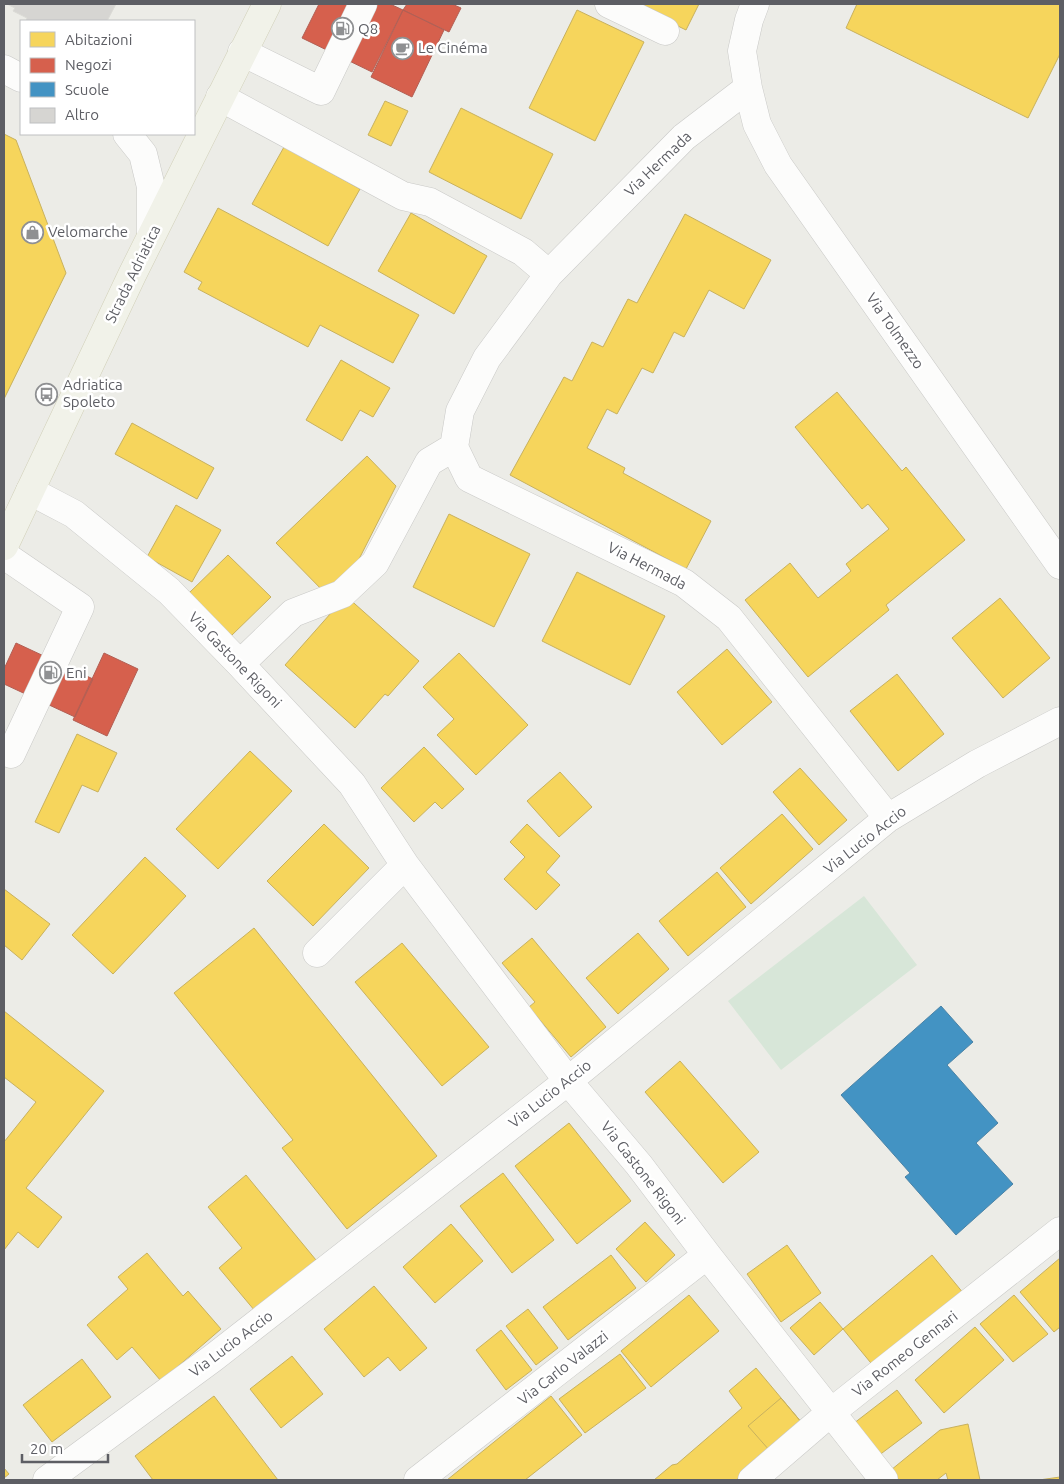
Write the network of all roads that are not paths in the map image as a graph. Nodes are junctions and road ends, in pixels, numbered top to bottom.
1 (267, 4) edge
2 (364, 4) edge
3 (609, 4) edge
4 (755, 4) edge
5 (665, 31) dead end
6 (242, 52) junction
7 (4, 69) edge
8 (20, 77) edge
9 (748, 88) junction
10 (220, 97) junction
11 (128, 135) edge
12 (151, 235) junction
13 (549, 274) junction
14 (454, 447) junction
15 (30, 491) junction
16 (4, 546) edge
17 (4, 555) edge
18 (1060, 565) edge
19 (240, 664) junction
20 (1060, 721) edge
21 (4, 751) edge
22 (888, 818) junction
23 (405, 865) junction
24 (317, 953) dead end
25 (568, 1081) junction
26 (1060, 1231) edge
27 (707, 1255) junction
28 (830, 1413) junction
29 (47, 1480) edge
30 (418, 1480) edge
31 (752, 1480) edge
32 (884, 1480) edge

1 - 6 main road, Strada Adriatica
2 - 6 street
3 - 5 street
4 - 9 street
6 - 10 main road, Strada Adriatica
7 - 8 street
9 - 13 street, Via Hermada
9 - 18 street, Via Tolmezzo
10 - 12 main road, Strada Adriatica
10 - 13 street
11 - 12 street
12 - 15 main road, Strada Adriatica
13 - 14 street, Via Hermada
14 - 19 street
14 - 22 street, Via Hermada
15 - 16 main road, Strada Adriatica
15 - 19 street, Via Gastone Rigoni
17 - 21 street
19 - 23 street, Via Gastone Rigoni
20 - 22 street, Via Lucio Accio
22 - 25 street, Via Lucio Accio
23 - 24 street
23 - 25 street, Via Gastone Rigoni
25 - 27 street, Via Gastone Rigoni
25 - 29 street, Via Lucio Accio
26 - 28 street, Via Romeo Gennari
27 - 28 street, Via Gastone Rigoni
27 - 30 street, Via Carlo Valazzi
28 - 31 street, Via Romeo Gennari
28 - 32 street, Via Gastone Rigoni

